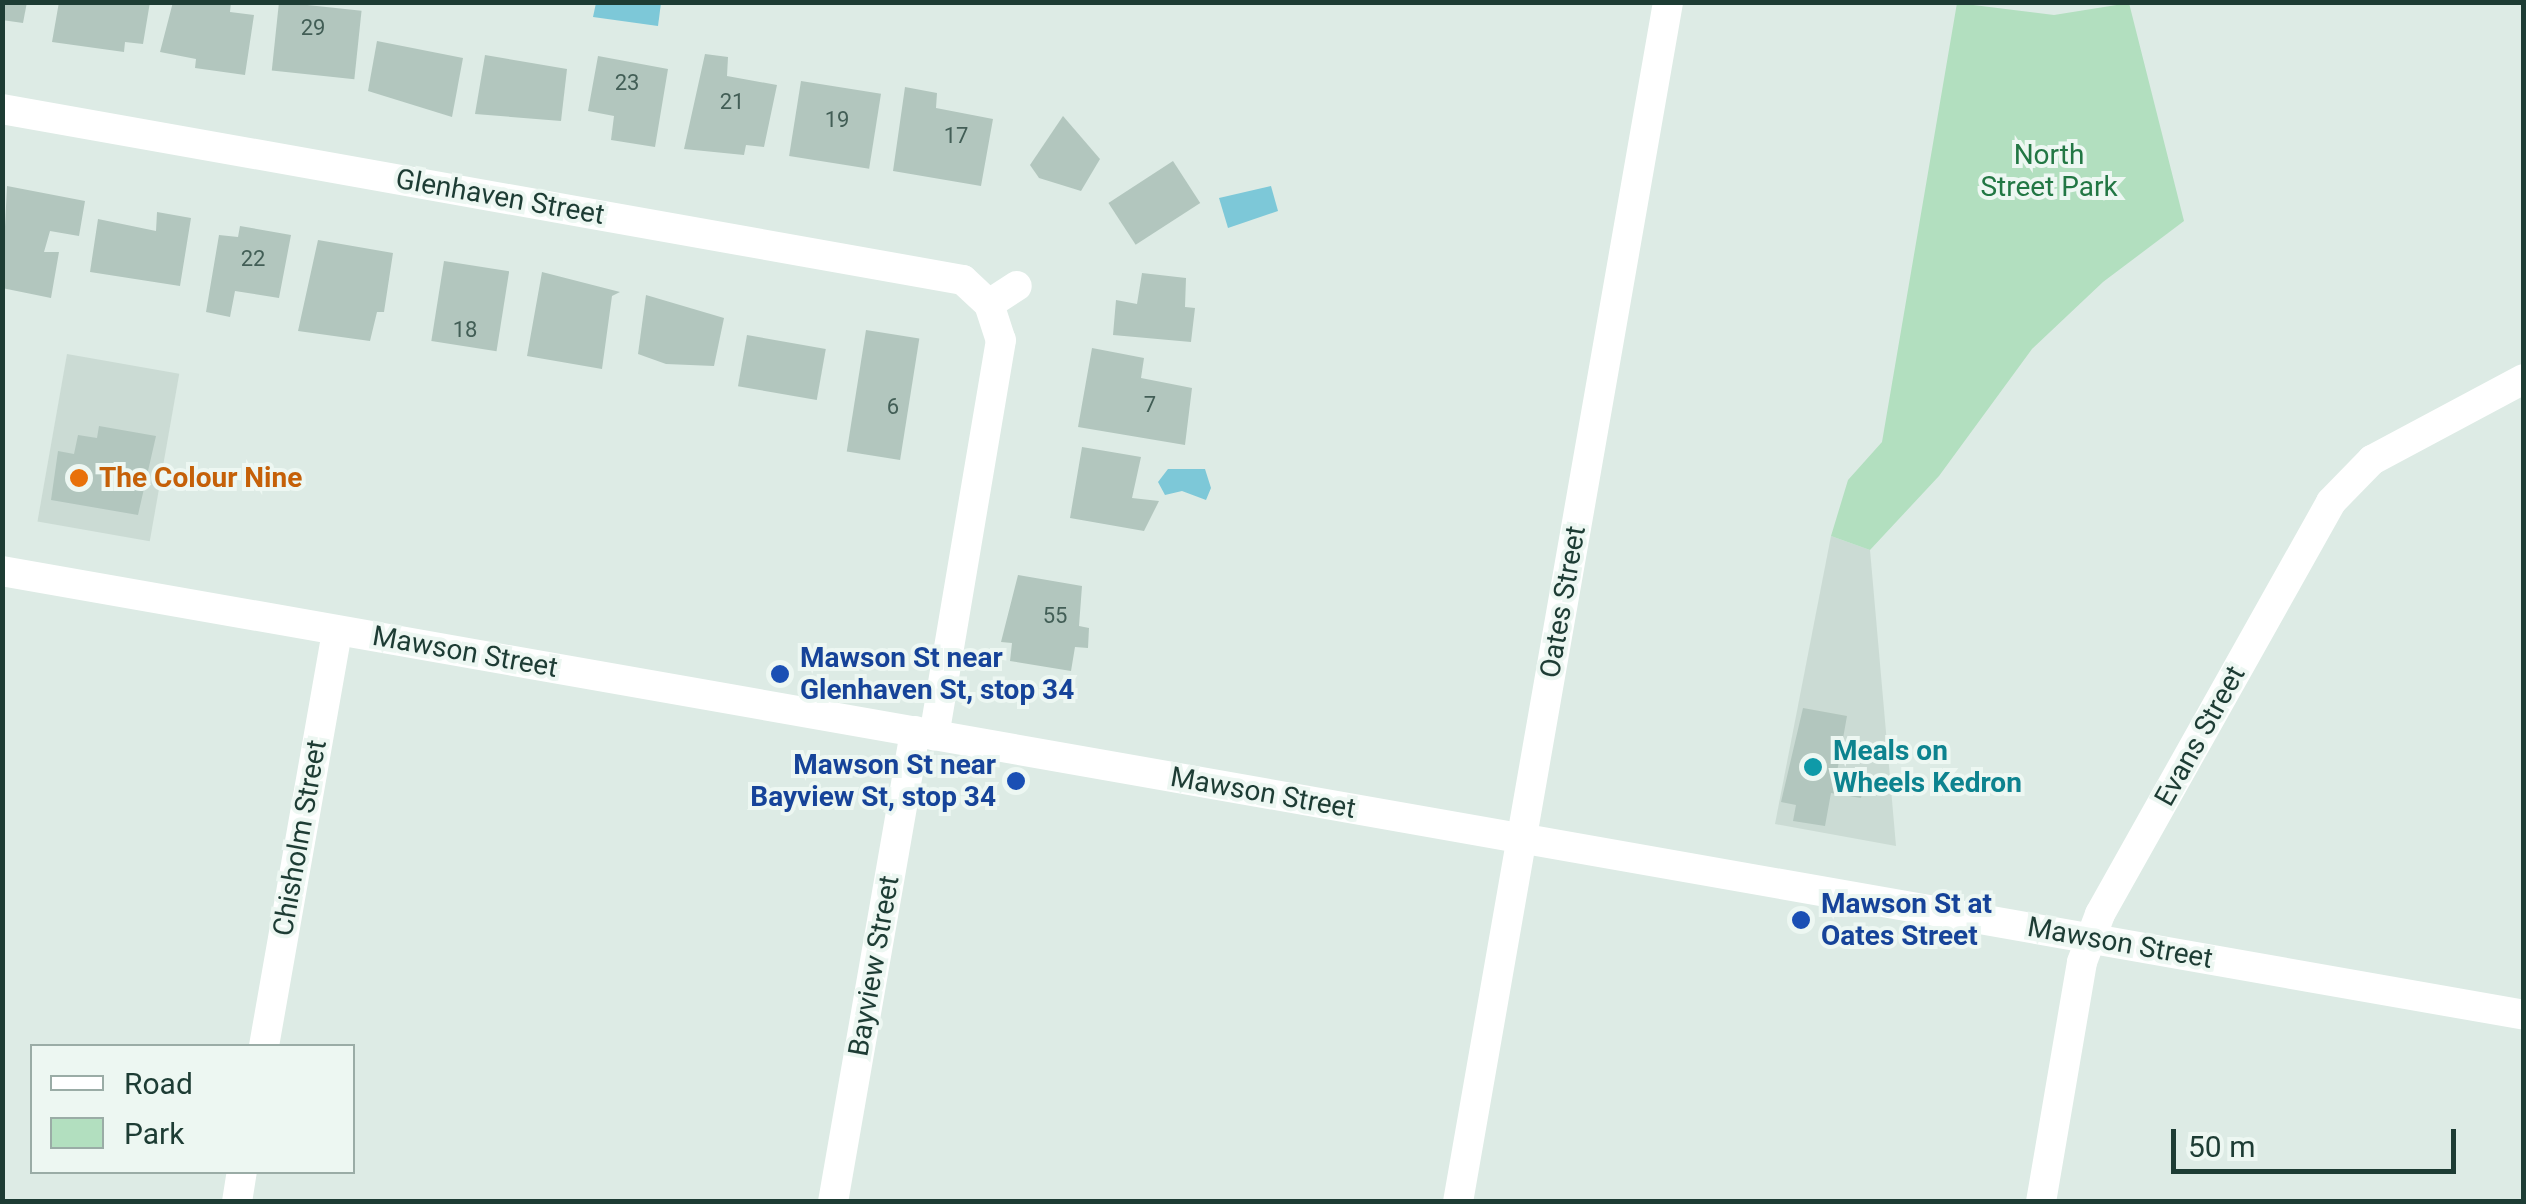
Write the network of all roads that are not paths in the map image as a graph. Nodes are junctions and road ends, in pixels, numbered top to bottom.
1 (1668, 2) edge
2 (2, 109) edge
3 (1017, 286) dead end
4 (989, 304) junction
5 (2524, 379) edge
6 (2, 571) edge
7 (337, 630) junction
8 (925, 733) junction
9 (1521, 838) junction
10 (2090, 938) junction
11 (2524, 1015) edge
12 (264, 1044) edge
13 (242, 1174) edge
14 (236, 1202) edge
15 (834, 1202) edge
16 (1458, 1202) edge
17 (2041, 1202) edge

1 - 9 street, Oates Street
2 - 4 street, Glenhaven Street
3 - 4 street
4 - 8 street
5 - 10 street, Evans Street
6 - 7 street, Mawson Street
7 - 8 street, Mawson Street
7 - 12 street, Chisholm Street
8 - 9 street, Mawson Street
8 - 15 street, Bayview Street
9 - 10 street, Mawson Street
9 - 16 street, Oates Street
10 - 11 street, Mawson Street
10 - 17 street, Evans Street
13 - 14 street

